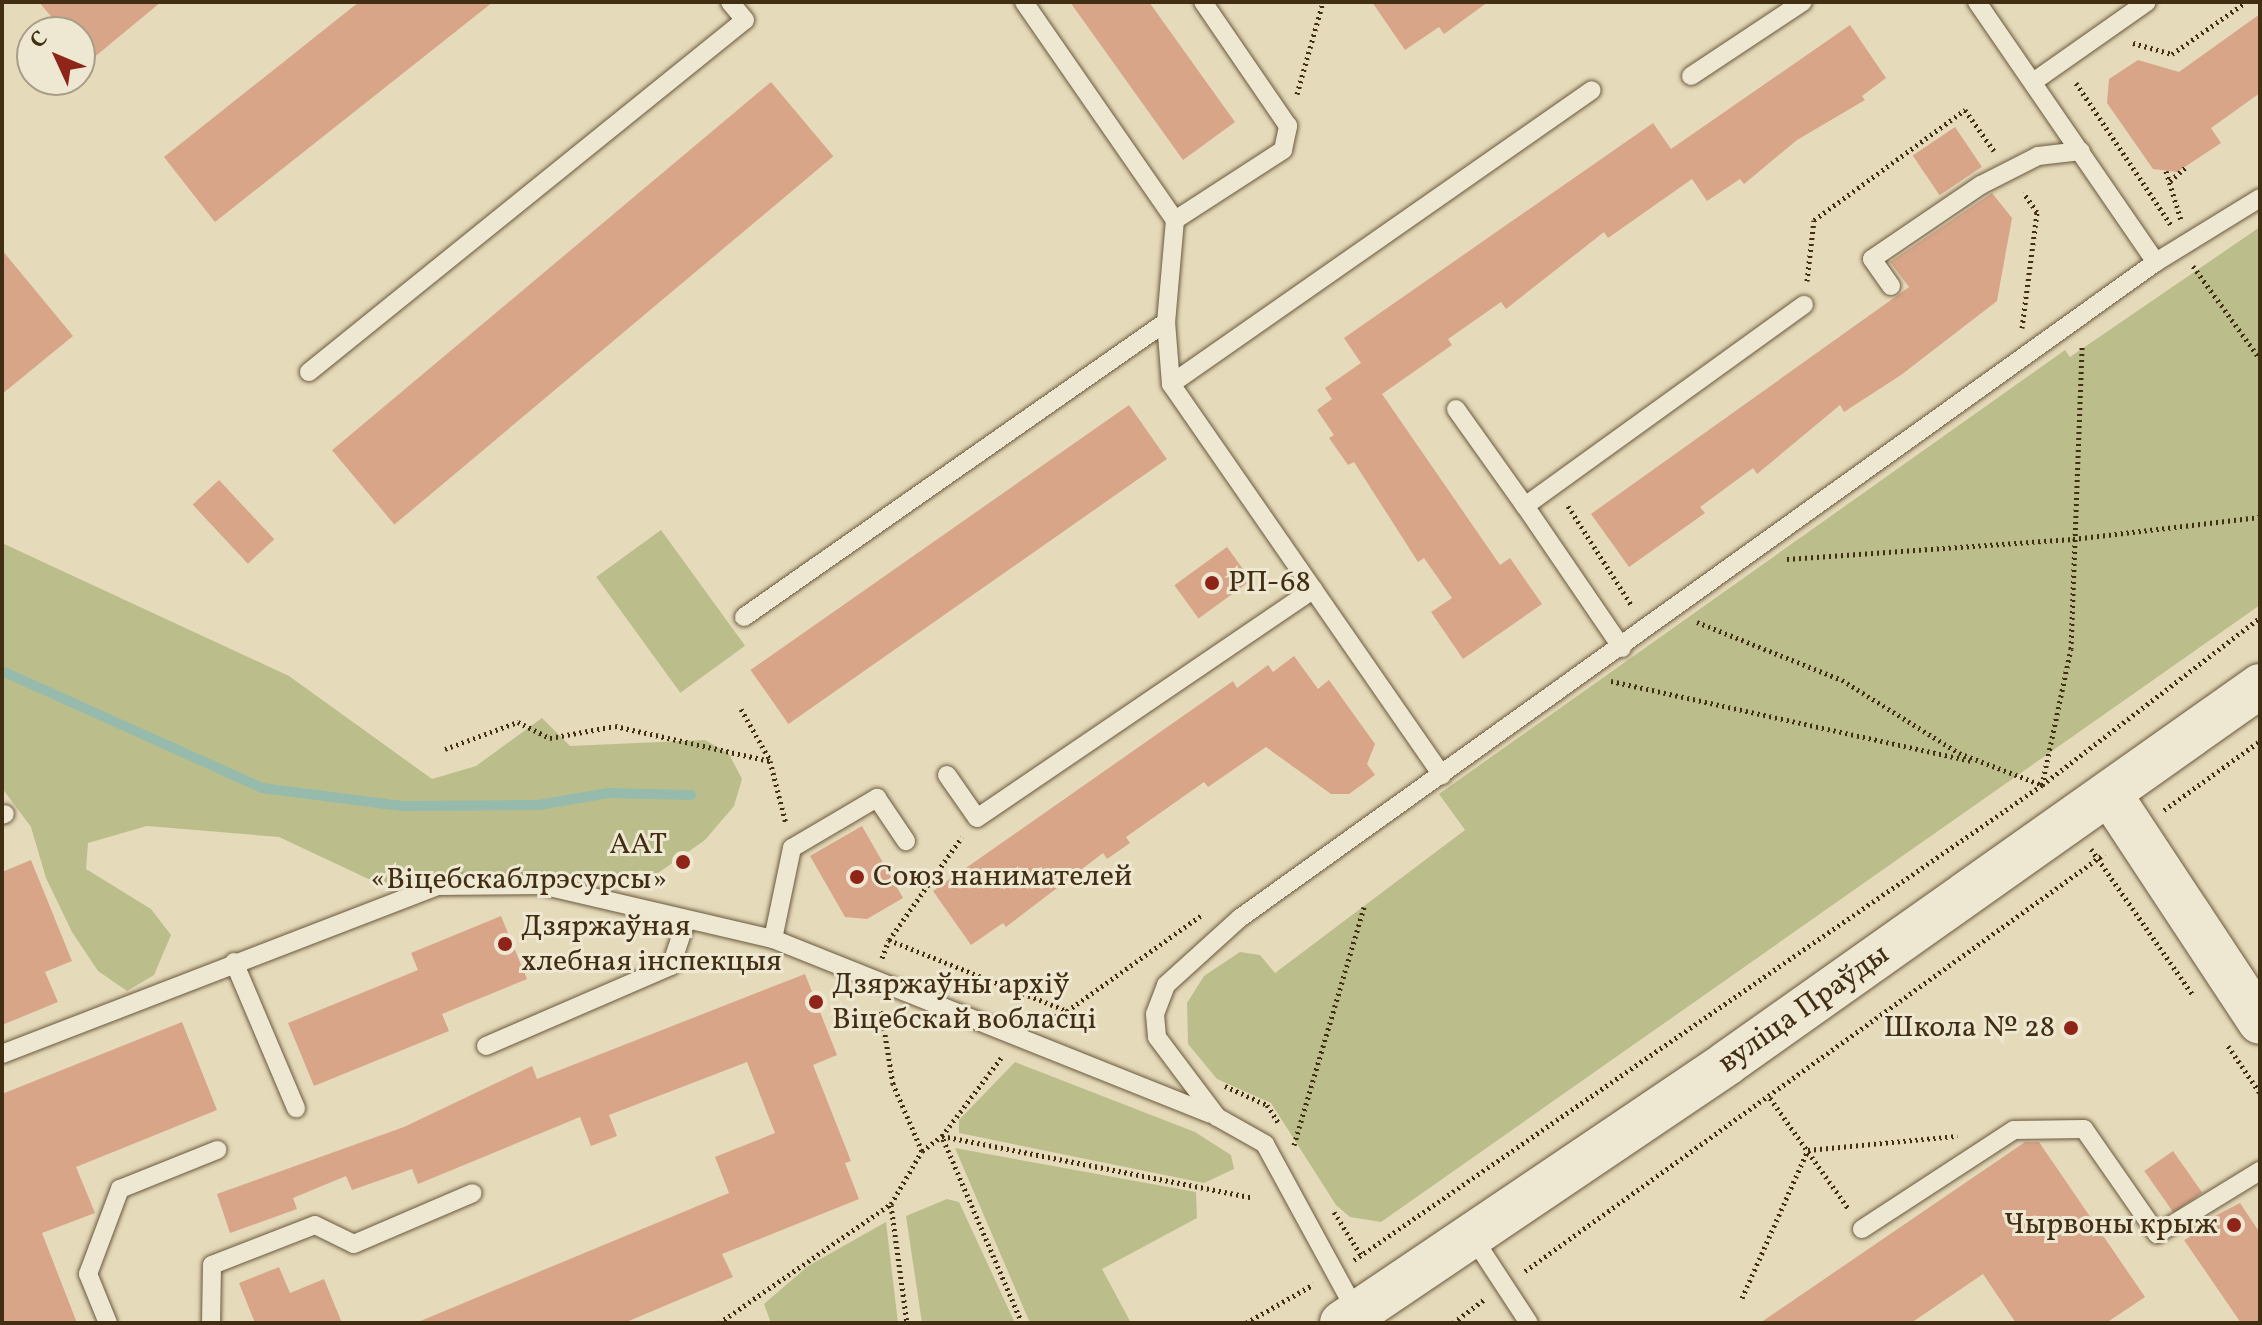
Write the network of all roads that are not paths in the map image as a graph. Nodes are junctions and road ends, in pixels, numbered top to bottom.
1 (730, 2) edge
2 (1024, 2) edge
3 (1203, 2) edge
4 (1803, 2) edge
5 (1977, 2) edge
6 (2147, 2) edge
7 (1691, 76) dead end
8 (2033, 82) junction
9 (1592, 90) dead end
10 (2081, 151) junction
11 (2260, 198) edge
12 (1175, 220) junction
13 (2156, 262) junction
14 (1891, 286) dead end
15 (1804, 305) dead end
16 (1166, 322) junction
17 (309, 372) dead end
18 (1171, 384) junction
19 (1456, 409) dead end
20 (1525, 506) junction
21 (1314, 589) junction
22 (744, 617) dead end
23 (1622, 648) junction
24 (2258, 690) edge
25 (947, 775) dead end
26 (1442, 775) junction
27 (2109, 793) junction
28 (906, 841) dead end
29 (686, 921) junction
30 (773, 939) junction
31 (234, 962) junction
32 (2242, 1031) edge
33 (486, 1046) dead end
34 (2, 1054) edge
35 (296, 1108) dead end
36 (1217, 1117) junction
37 (217, 1150) dead end
38 (2260, 1171) edge
39 (473, 1193) dead end
40 (1862, 1229) road end
41 (1472, 1236) junction
42 (1350, 1318) edge
43 (108, 1323) edge
44 (211, 1323) edge
45 (1529, 1323) edge

1 - 17 lane
2 - 12 lane
3 - 12 lane
4 - 7 lane
5 - 8 lane
6 - 8 lane
8 - 10 lane
9 - 18 lane
10 - 13 lane
10 - 14 lane
11 - 13 lane
12 - 16 lane
13 - 23 lane
15 - 20 lane
16 - 18 lane
16 - 22 lane
18 - 21 lane
19 - 20 lane
20 - 23 lane
21 - 25 lane
21 - 26 lane
23 - 26 lane
24 - 27 main road, вуліца Праўды
26 - 36 lane
27 - 32 main road
27 - 41 main road, вуліца Праўды
28 - 30 lane
29 - 30 lane
29 - 31 lane
29 - 33 lane
30 - 36 lane
31 - 34 lane
31 - 35 lane
36 - 42 lane
37 - 43 lane
38 - 40 lane
39 - 44 lane
41 - 42 main road, вуліца Праўды
41 - 45 lane

